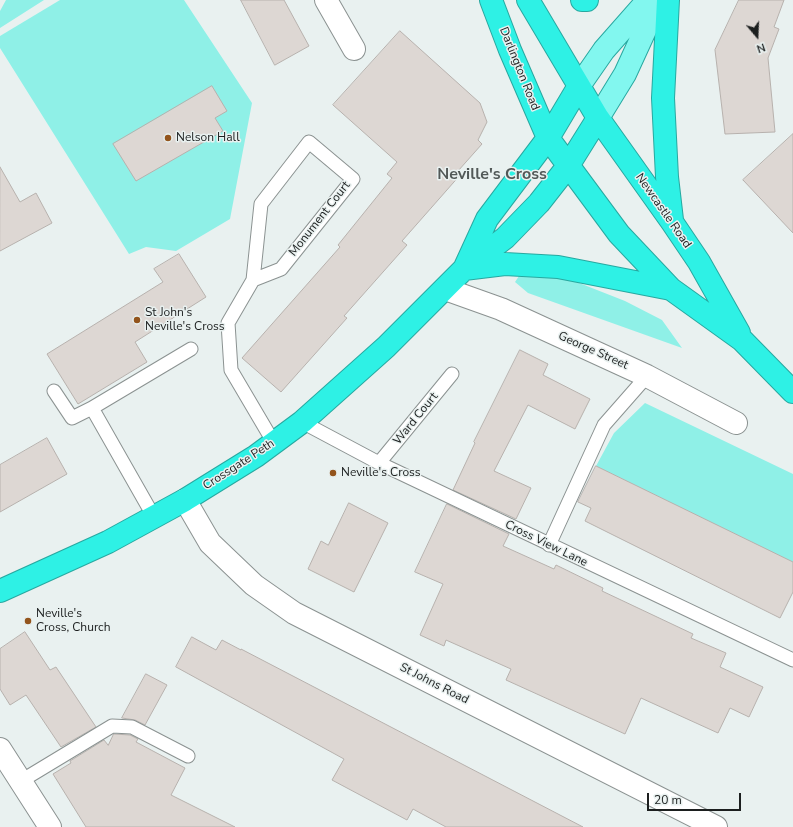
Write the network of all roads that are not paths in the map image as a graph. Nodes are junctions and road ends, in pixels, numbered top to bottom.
1 (326, 0) edge
2 (491, 0) edge
3 (528, 0) edge
4 (582, 0) edge
5 (587, 0) edge
6 (648, 0) edge
7 (659, 0) edge
8 (668, 0) edge
9 (354, 49) dead end
10 (579, 86) junction
11 (598, 118) junction
12 (548, 138) junction
13 (568, 166) junction
14 (672, 222) junction
15 (464, 268) junction
16 (253, 280) junction
17 (445, 289) junction
18 (671, 289) junction
19 (742, 340) junction
20 (191, 349) dead end
21 (452, 374) dead end
22 (648, 376) junction
23 (54, 391) dead end
24 (793, 392) edge
25 (92, 408) junction
26 (302, 422) junction
27 (736, 423) dead end
28 (274, 443) junction
29 (380, 463) junction
30 (185, 500) junction
31 (154, 517) junction
32 (549, 545) junction
33 (0, 591) edge
34 (793, 660) edge
35 (0, 749) edge
36 (188, 756) dead end
37 (21, 781) junction
38 (50, 827) edge
39 (716, 827) edge

1 - 9 street
2 - 12 highway, Darlington Road
3 - 10 highway
4 - 5 highway
6 - 10 main road
7 - 11 main road
8 - 14 highway
10 - 11 highway, Newcastle Road
10 - 12 highway
11 - 13 highway
11 - 14 highway, Newcastle Road
12 - 13 highway, Newcastle Road
12 - 15 highway
13 - 15 highway
13 - 18 highway, Newcastle Road
14 - 19 highway, Newcastle Road
15 - 17 highway, Crossgate Peth
15 - 18 highway
16 - 16 lane, Monument Court
16 - 28 lane, Monument Court
17 - 22 street, George Street
17 - 26 highway, Crossgate Peth
18 - 19 highway, Newcastle Road
19 - 24 highway, Newcastle Road
20 - 25 lane
21 - 29 lane, Ward Court
22 - 27 street, George Street
22 - 32 lane
23 - 25 lane
25 - 31 lane
26 - 28 highway, Crossgate Peth
26 - 29 lane, Cross View Lane
28 - 30 highway, Crossgate Peth
29 - 32 lane, Cross View Lane
30 - 31 highway, Crossgate Peth
30 - 39 street, St Johns Road
31 - 33 highway, Crossgate Peth
32 - 34 lane, Cross View Lane
35 - 37 street
36 - 37 lane
37 - 38 street

